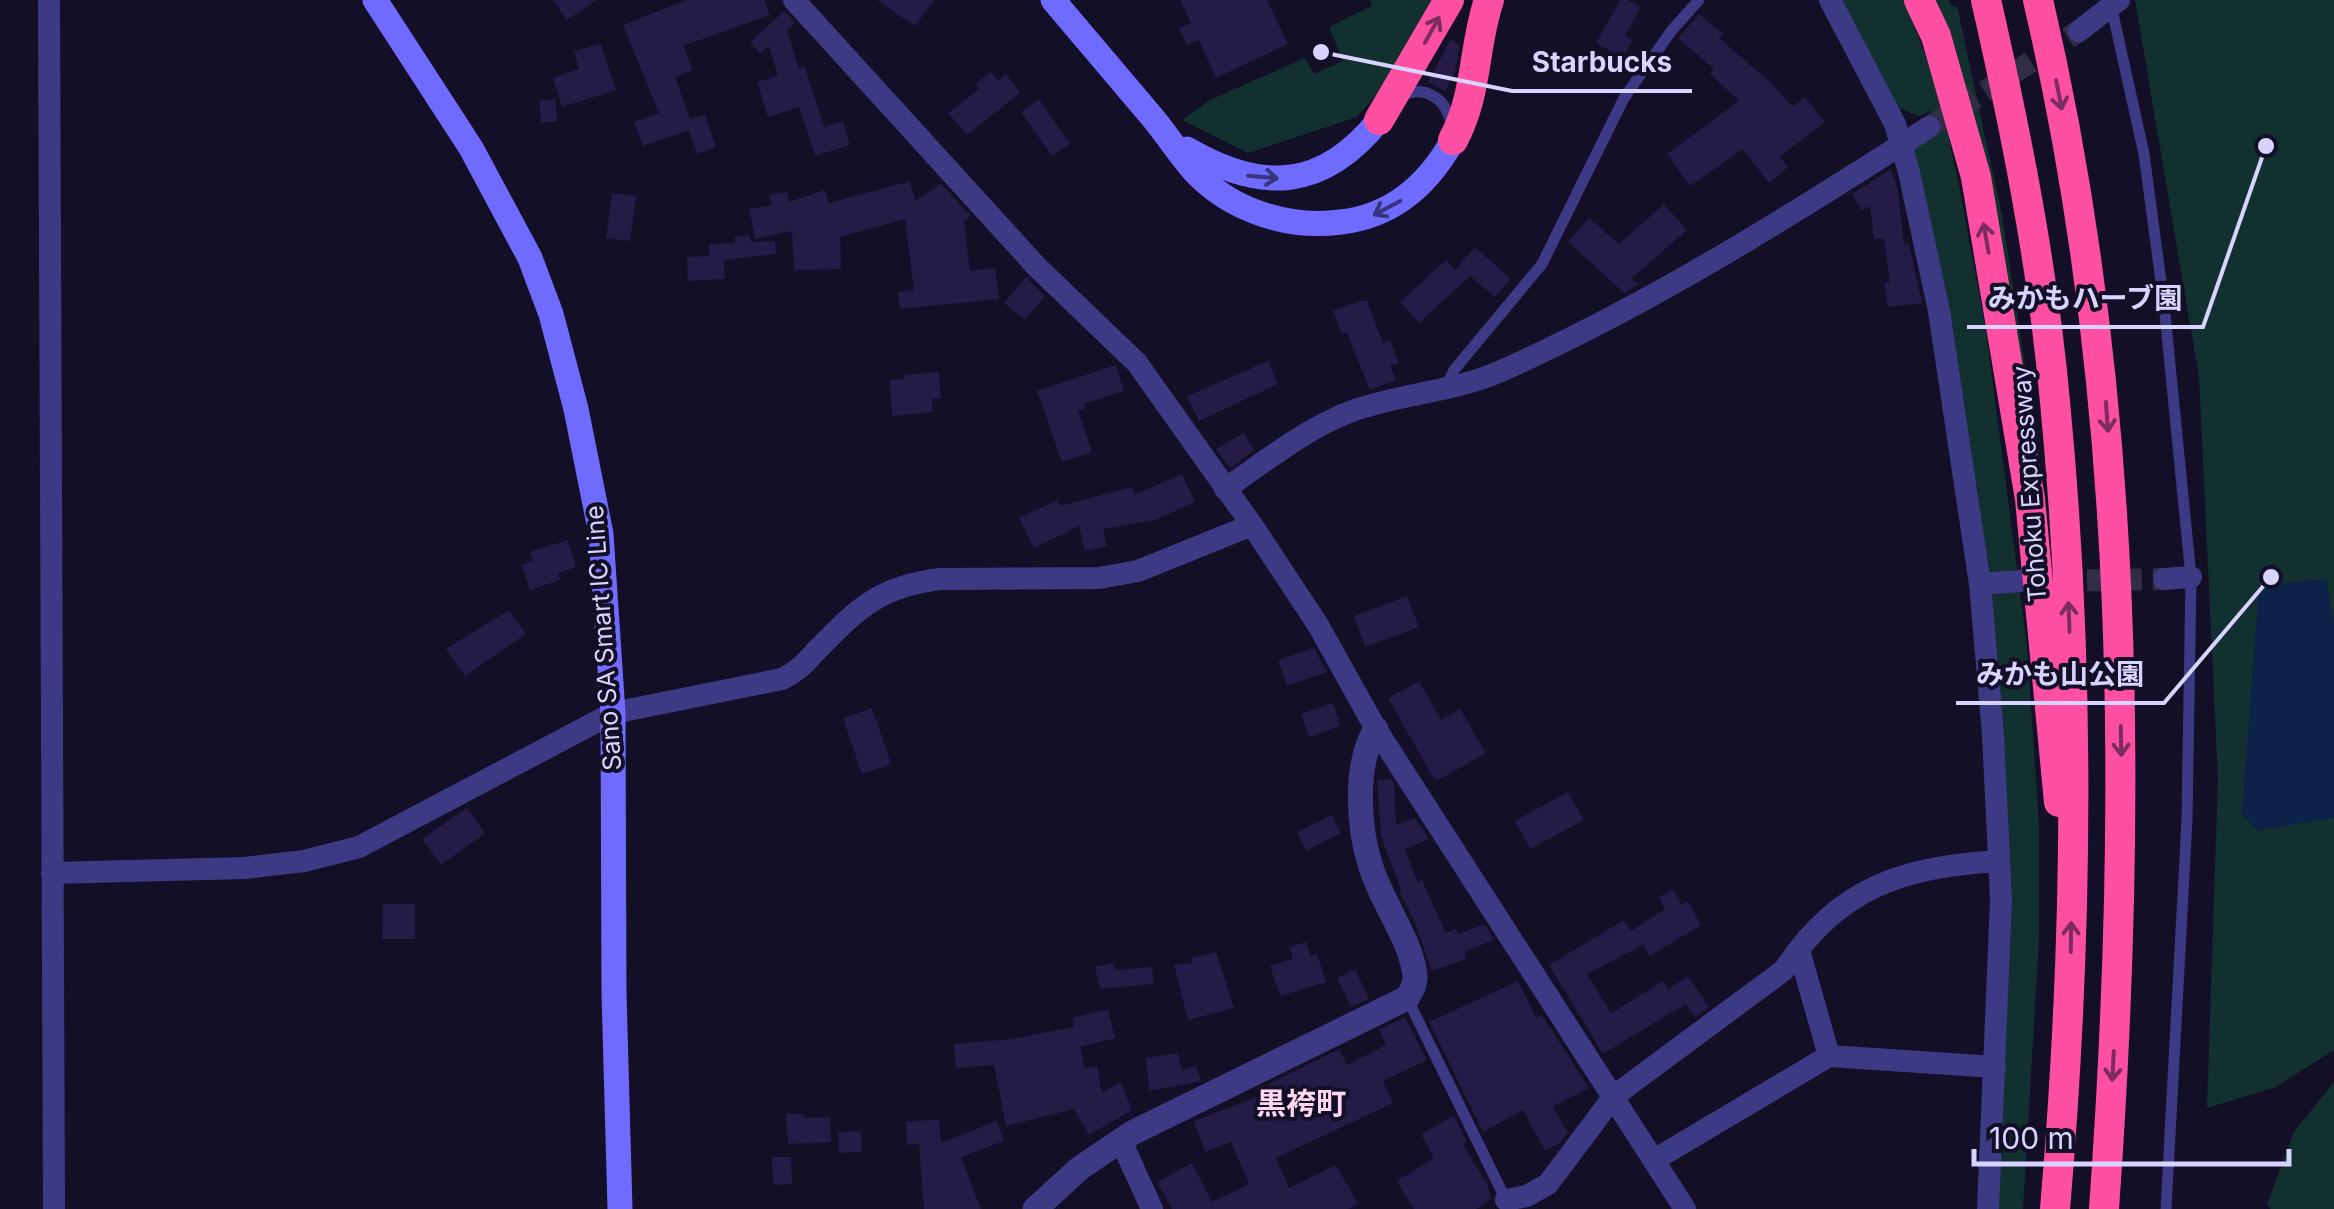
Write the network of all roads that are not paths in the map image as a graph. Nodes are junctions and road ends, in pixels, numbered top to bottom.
1 (50, 0) edge
2 (374, 0) edge
3 (794, 0) edge
4 (1053, 0) edge
5 (1448, 0) edge
6 (1489, 0) edge
7 (1698, 0) edge
8 (1830, 0) edge
9 (1919, 0) edge
10 (1986, 0) edge
11 (2038, 0) edge
12 (2113, 2) edge
13 (2079, 31) tunnel mouth
14 (1386, 111) junction
15 (1929, 127) tunnel mouth
16 (1453, 140) junction
17 (1174, 142) junction
18 (1901, 144) junction
19 (1446, 388) junction
20 (1225, 488) junction
21 (1252, 526) junction
22 (2164, 578) tunnel mouth
23 (2191, 578) junction
24 (2020, 581) dead end
25 (1980, 584) junction
26 (612, 713) junction
27 (1376, 728) junction
28 (1999, 861) junction
29 (52, 872) junction
30 (2072, 889) junction
31 (1799, 950) junction
32 (1406, 998) junction
33 (1830, 1056) junction
34 (1996, 1066) junction
35 (1614, 1096) junction
36 (1120, 1141) junction
37 (1654, 1160) junction
38 (1506, 1200) joint
39 (54, 1209) edge
40 (620, 1209) edge
41 (1035, 1209) edge
42 (1152, 1209) edge
43 (1685, 1209) edge
44 (1988, 1209) edge
45 (2055, 1209) edge
46 (2104, 1209) edge
47 (2166, 1209) edge

1 - 29 street
2 - 26 main road, Sano SA Smart IC Line
3 - 20 street
4 - 17 main road
14 -> 5 highway
6 - 16 highway
7 - 19 lane
8 - 18 street
30 -> 9 highway
30 -> 10 highway, Tohoku Expressway
11 -> 46 highway
12 - 13 street
12 - 23 lane
14 - 16 lane
17 -> 14 main road
15 - 18 street
16 -> 17 main road
18 - 19 street
18 - 25 street
19 - 20 street
20 - 21 street
21 - 26 street
21 - 27 street
22 - 23 street
23 - 47 lane
24 - 25 street
25 - 28 street
26 - 29 street
26 - 40 main road, Sano SA Smart IC Line
27 - 32 street
27 - 35 street
28 - 31 street
28 - 34 street
29 - 39 street
45 -> 30 highway, Tohoku Expressway
31 - 33 street
31 - 35 street
32 - 36 street
32 - 38 lane
33 - 34 street
33 - 37 street
34 - 44 street
35 - 37 street
35 - 38 street
36 - 41 street
36 - 42 street
37 - 43 street

